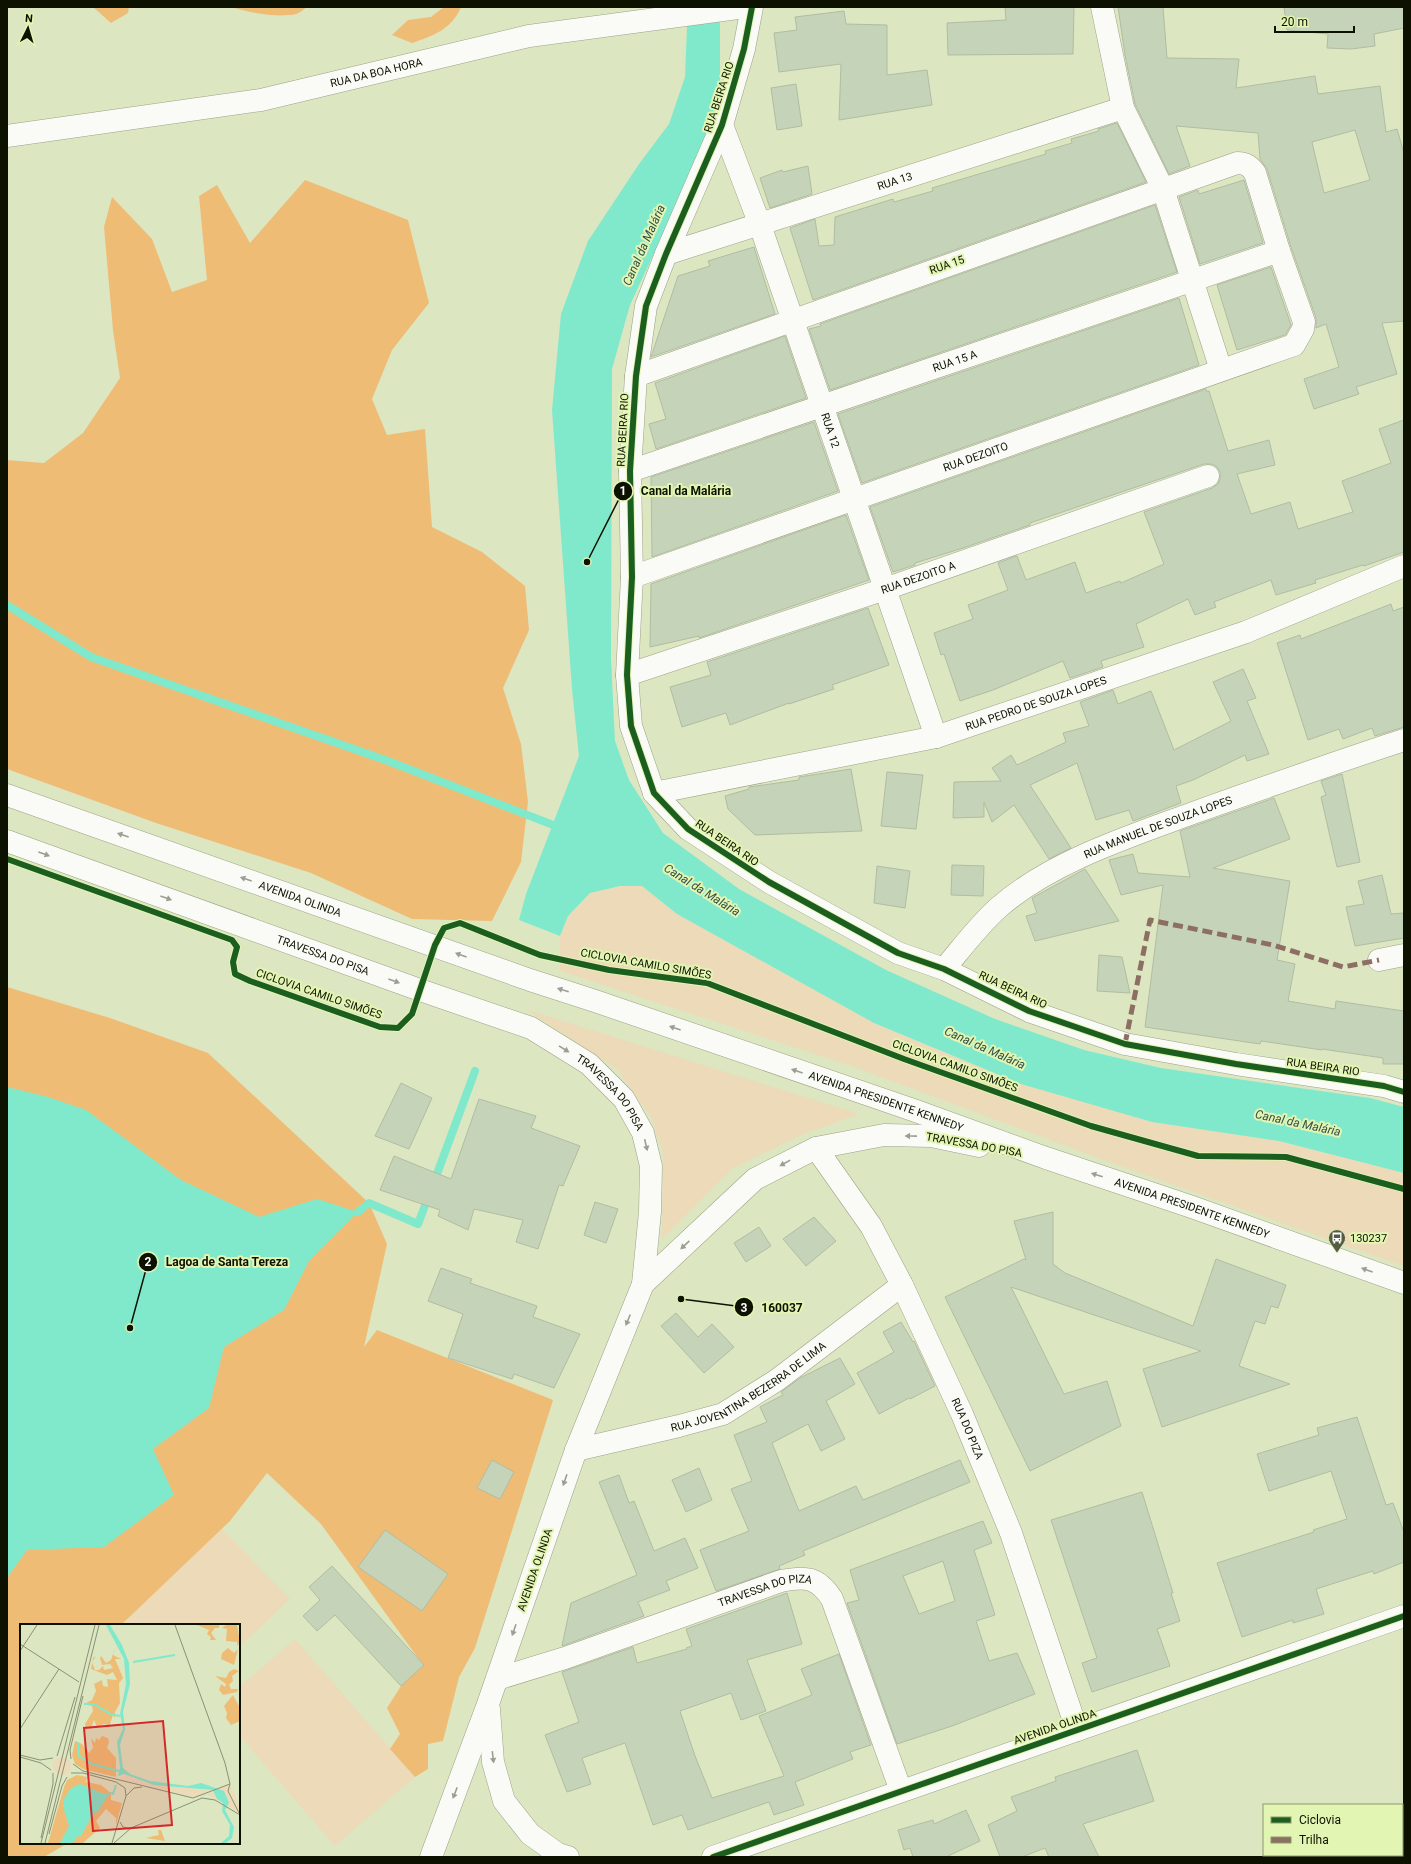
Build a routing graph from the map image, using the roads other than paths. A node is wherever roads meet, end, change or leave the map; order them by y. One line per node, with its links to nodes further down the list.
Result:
1 (1102, 7): 3 (street)
2 (743, 8): 4 (street, RUA BEIRA RIO); 5 (street, RUA DA BOA HORA)
3 (1123, 108): 6 (street); 7 (street, RUA 13)
4 (722, 125): 7 (street, RUA 12); 9 (street, RUA BEIRA RIO)
5 (7, 136)
6 (1163, 189): 8 (street, RUA 15); 10 (street); 11 (street, RUA 15)
7 (760, 224): 9 (street, RUA 13); 11 (street, RUA 12)
8 (1279, 251): 10 (street, RUA 15 A); 12 (street, RUA DEZOITO)
9 (666, 254): 13 (street, RUA BEIRA RIO)
10 (1192, 280): 12 (street); 14 (street, RUA 15 A)
11 (793, 319): 13 (street, RUA 15); 14 (street, RUA 12)
12 (1221, 370): 17 (street, RUA DEZOITO)
13 (636, 376): 15 (street, RUA BEIRA RIO)
14 (822, 406): 15 (street, RUA 15 A); 17 (street, RUA 12)
15 (630, 471): 19 (street, RUA BEIRA RIO)
16 (1208, 476): 20 (street, RUA DEZOITO A)
17 (854, 499): 19 (street, RUA DEZOITO); 20 (street, RUA 12)
18 (1404, 566): 22 (street, RUA PEDRO DE SOUZA LOPES)
19 (632, 577): 21 (street, RUA BEIRA RIO)
20 (885, 589): 21 (street, RUA DEZOITO A); 22 (street, RUA 12)
21 (627, 675): 24 (street, RUA BEIRA RIO)
22 (936, 737): 24 (street, RUA PEDRO DE SOUZA LOPES)
23 (1404, 740): 29 (street, RUA MANUEL DE SOUZA LOPES)
24 (654, 793): 29 (street, RUA BEIRA RIO)
25 (7, 794): 30 (street, AVENIDA OLINDA, one-way to 25)
26 (7, 841): 35 (street, TRAVESSA DO PISA, one-way to 35)
27 (1404, 955): 28 (street)
28 (1379, 960)
29 (944, 969): 31 (street, RUA BEIRA RIO)
30 (595, 1001): 33 (street, AVENIDA PRESIDENTE KENNEDY, one-way to 30)
31 (1404, 1092)
32 (816, 1148): 33 (street, TRAVESSA DO PISA, one-way to 32); 35 (street, TRAVESSA DO PISA, one-way to 35); 36 (street, RUA DO PIZA)
33 (1046, 1158): 34 (street, AVENIDA PRESIDENTE KENNEDY, one-way to 33)
34 (1404, 1283)
35 (643, 1284): 37 (street, AVENIDA OLINDA, one-way to 37)
36 (902, 1285): 37 (street, RUA JOVENTINA BEZERRA DE LIMA); 41 (street, RUA DO PIZA)
37 (576, 1450): 39 (street, AVENIDA OLINDA, one-way to 39)
38 (1404, 1616): 41 (street, AVENIDA OLINDA)
39 (497, 1679): 40 (street, AVENIDA OLINDA); 42 (street, TRAVESSA DO PIZA)
40 (488, 1704): 44 (street, AVENIDA OLINDA, one-way to 44); 45 (street, one-way to 45)
41 (1077, 1730): 42 (street, AVENIDA OLINDA)
42 (901, 1791): 43 (street, AVENIDA OLINDA)
43 (742, 1852): 46 (street, AVENIDA OLINDA)
44 (431, 1857)
45 (568, 1857)
46 (713, 1857)

